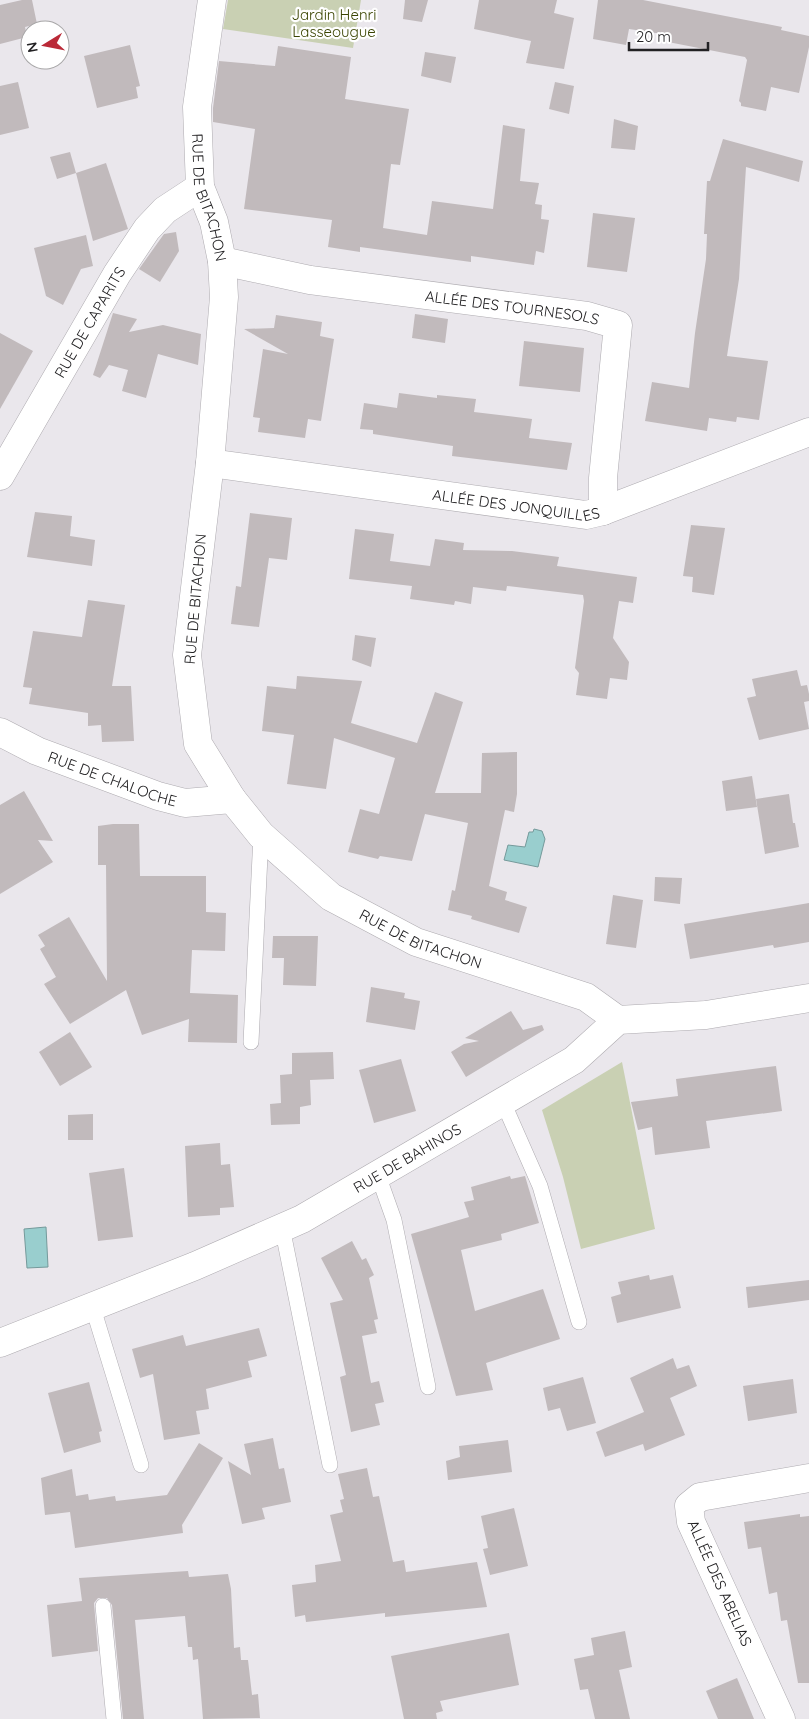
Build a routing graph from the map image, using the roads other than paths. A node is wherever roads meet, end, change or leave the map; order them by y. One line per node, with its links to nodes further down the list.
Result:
1 (212, 0): 2 (street, RUE DE BITACHON)
2 (200, 187): 3 (street, RUE DE BITACHON); 6 (street, RUE DE CAPARITS)
3 (222, 261): 5 (street, RUE DE BITACHON); 7 (street, ALLÉE DES TOURNESOLS)
4 (809, 432): 7 (street, ALLÉE DES JONQUILLES)
5 (210, 463): 7 (street, ALLÉE DES JONQUILLES); 9 (street, RUE DE BITACHON)
6 (0, 476)
7 (603, 511)
8 (0, 732): 9 (street, RUE DE CHALOCHE)
9 (232, 799): 10 (street, RUE DE BITACHON)
10 (261, 835): 12 (street, RUE DE BITACHON); 13 (lane)
11 (809, 998): 12 (street)
12 (618, 1020): 14 (street, RUE DE BAHINOS)
13 (251, 1042)
14 (503, 1102): 15 (street, RUE DE BAHINOS); 18 (lane)
15 (378, 1175): 16 (street, RUE DE BAHINOS); 20 (lane)
16 (282, 1227): 17 (street, RUE DE BAHINOS); 22 (lane)
17 (93, 1308): 19 (street, RUE DE BAHINOS); 21 (lane)
18 (580, 1322)
19 (0, 1343)
20 (428, 1387)
21 (141, 1465)
22 (330, 1466)
23 (809, 1478): 26 (street, ALLÉE DES ABELIAS)
24 (103, 1606): 25 (lane)
25 (114, 1719)
26 (781, 1719)

